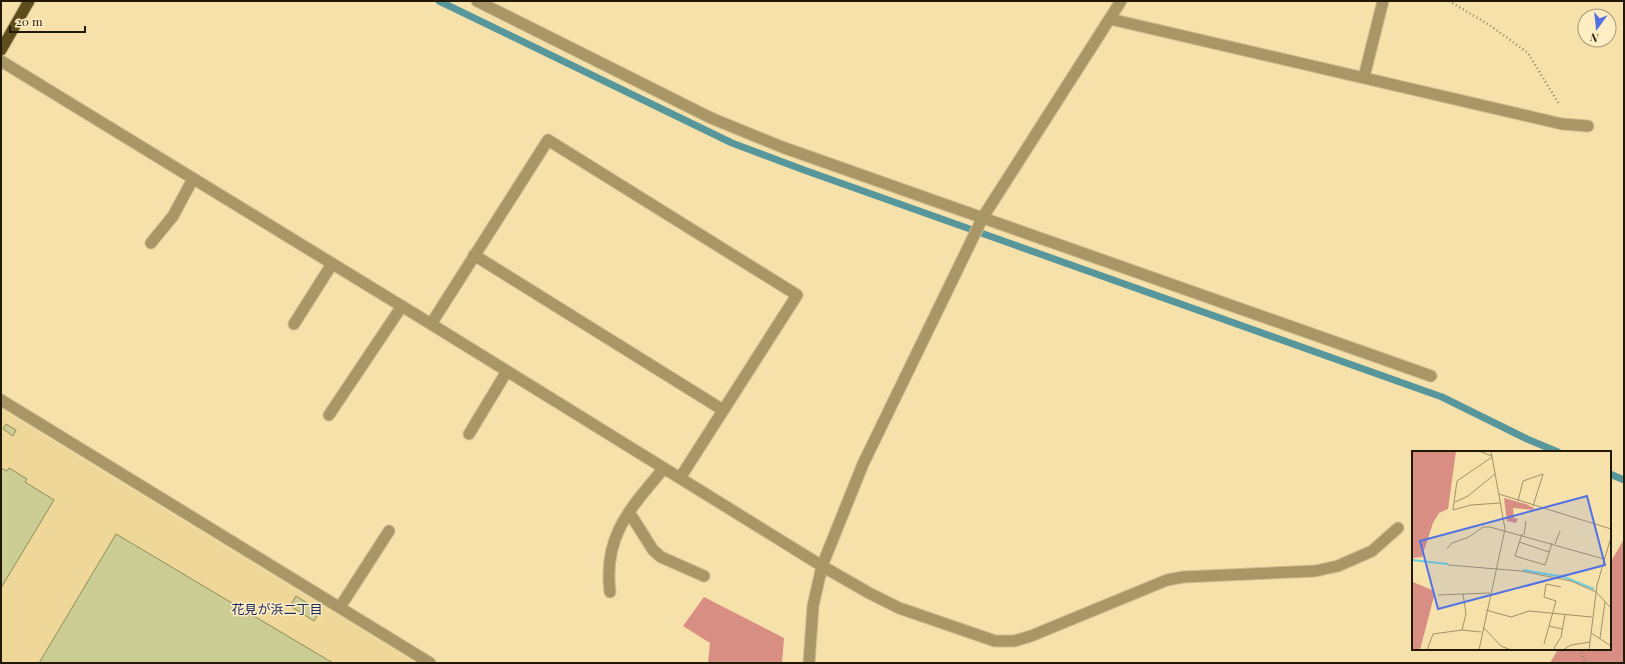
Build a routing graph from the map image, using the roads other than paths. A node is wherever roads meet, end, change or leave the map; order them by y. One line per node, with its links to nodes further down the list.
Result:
1 (30, 1): 6 (highway)
2 (476, 1): 11 (street)
3 (1121, 1): 5 (street)
4 (1384, 1): 8 (street)
5 (1110, 19): 8 (street); 11 (street)
6 (1, 50)
7 (1, 61): 10 (street)
8 (1364, 77): 9 (street)
9 (1588, 126)
10 (193, 179): 12 (street); 14 (street)
11 (984, 217): 19 (street); 29 (street)
12 (151, 243)
13 (474, 255): 17 (street); 21 (street); 21 (street)
14 (332, 264): 15 (street); 16 (street)
15 (402, 306): 17 (street); 22 (street)
16 (294, 324)
17 (431, 324): 18 (street)
18 (507, 371): 23 (street); 24 (street)
19 (1431, 376)
20 (1, 400): 32 (street)
21 (723, 410): 25 (street)
22 (329, 415)
23 (469, 434)
24 (664, 468): 25 (street); 26 (street)
25 (680, 478): 29 (street)
26 (629, 512): 30 (street); 31 (street)
27 (1398, 528): 29 (street)
28 (389, 531): 32 (street)
29 (822, 566): 34 (street)
30 (704, 576)
31 (610, 592)
32 (340, 608): 33 (street)
33 (430, 663)
34 (809, 663)

